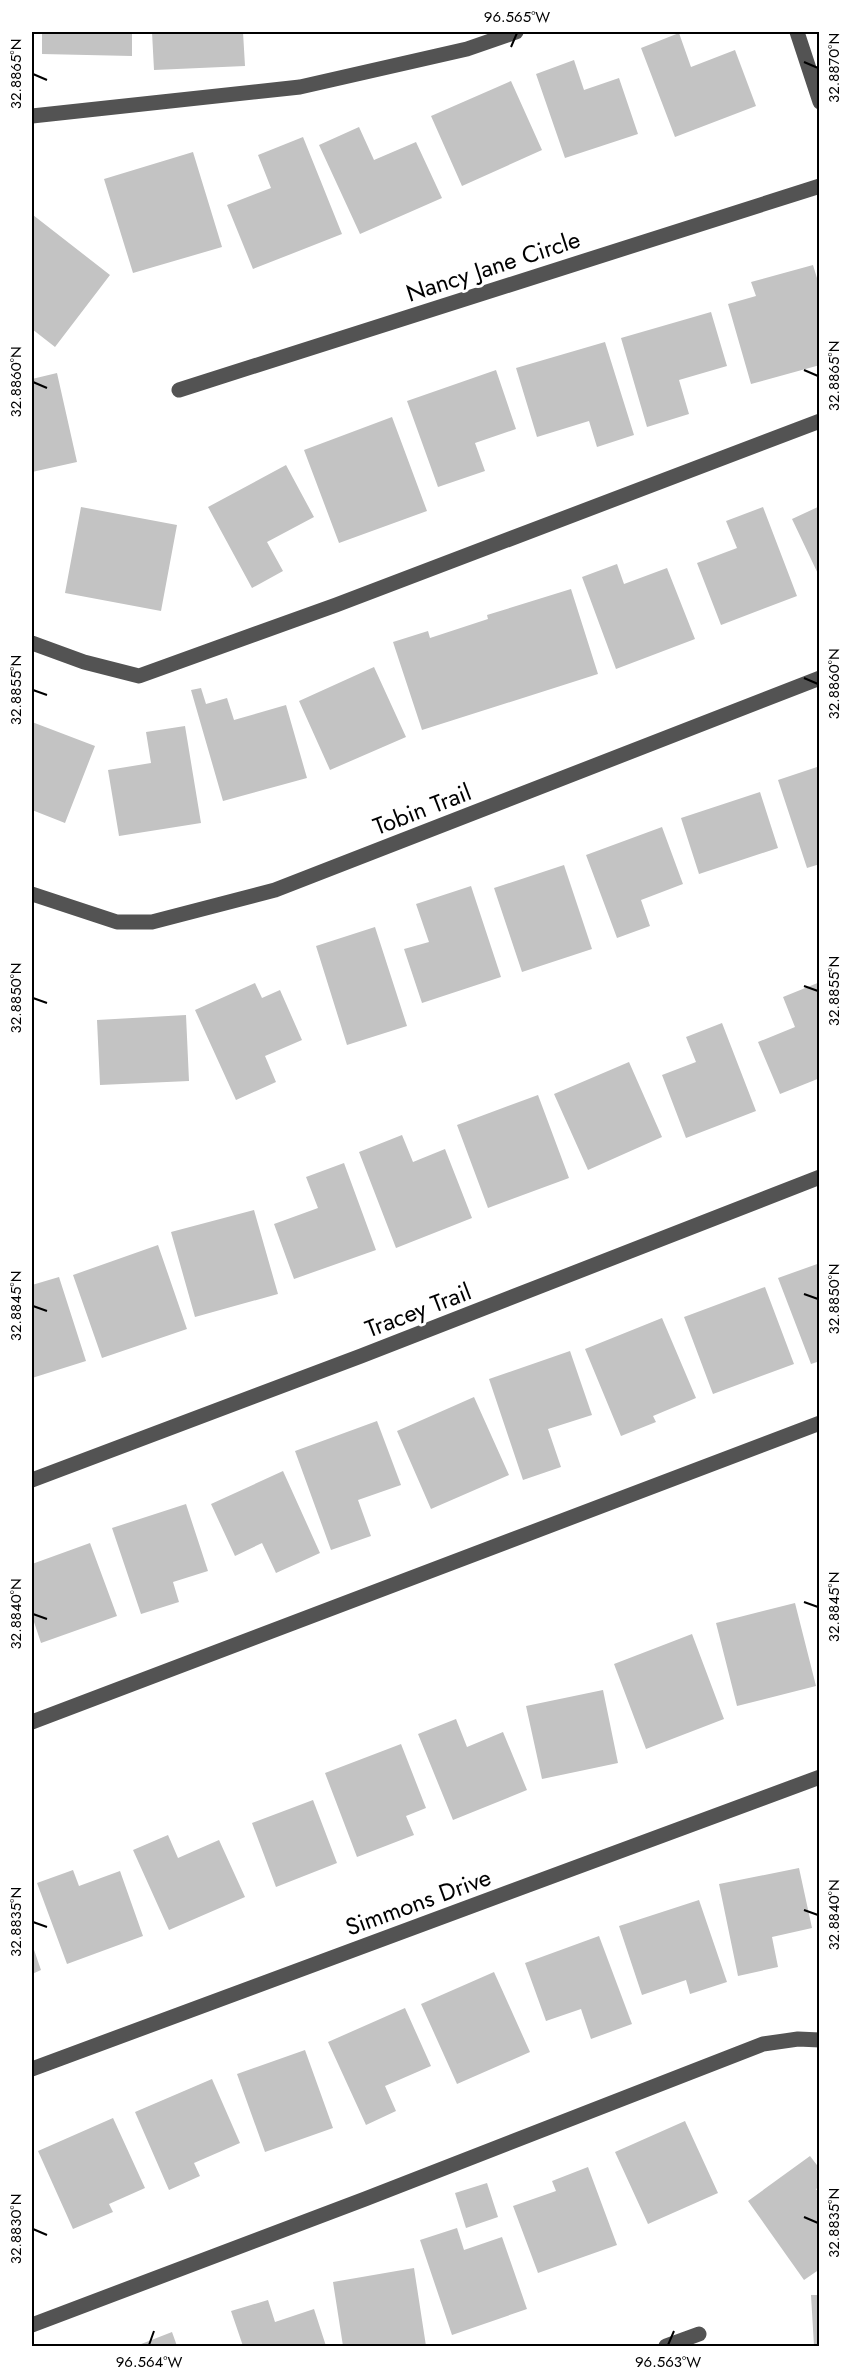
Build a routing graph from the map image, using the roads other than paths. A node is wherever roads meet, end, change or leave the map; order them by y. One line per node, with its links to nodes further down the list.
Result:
1 (516, 32): 4 (street)
2 (797, 32): 3 (street)
3 (819, 102)
4 (32, 116)
5 (819, 186): 6 (street, Nancy Jane Circle)
6 (179, 390)
7 (819, 421): 8 (street)
8 (32, 643)
9 (819, 678): 10 (street, Tobin Trail)
10 (32, 894)
11 (819, 1177): 13 (street, Tracey Trail)
12 (819, 1423): 14 (street)
13 (32, 1480)
14 (32, 1722)
15 (819, 1778): 17 (street, Simmons Drive)
16 (819, 2040): 18 (street)
17 (32, 2069)
18 (32, 2325)
19 (699, 2334): 20 (street)
20 (666, 2346)

